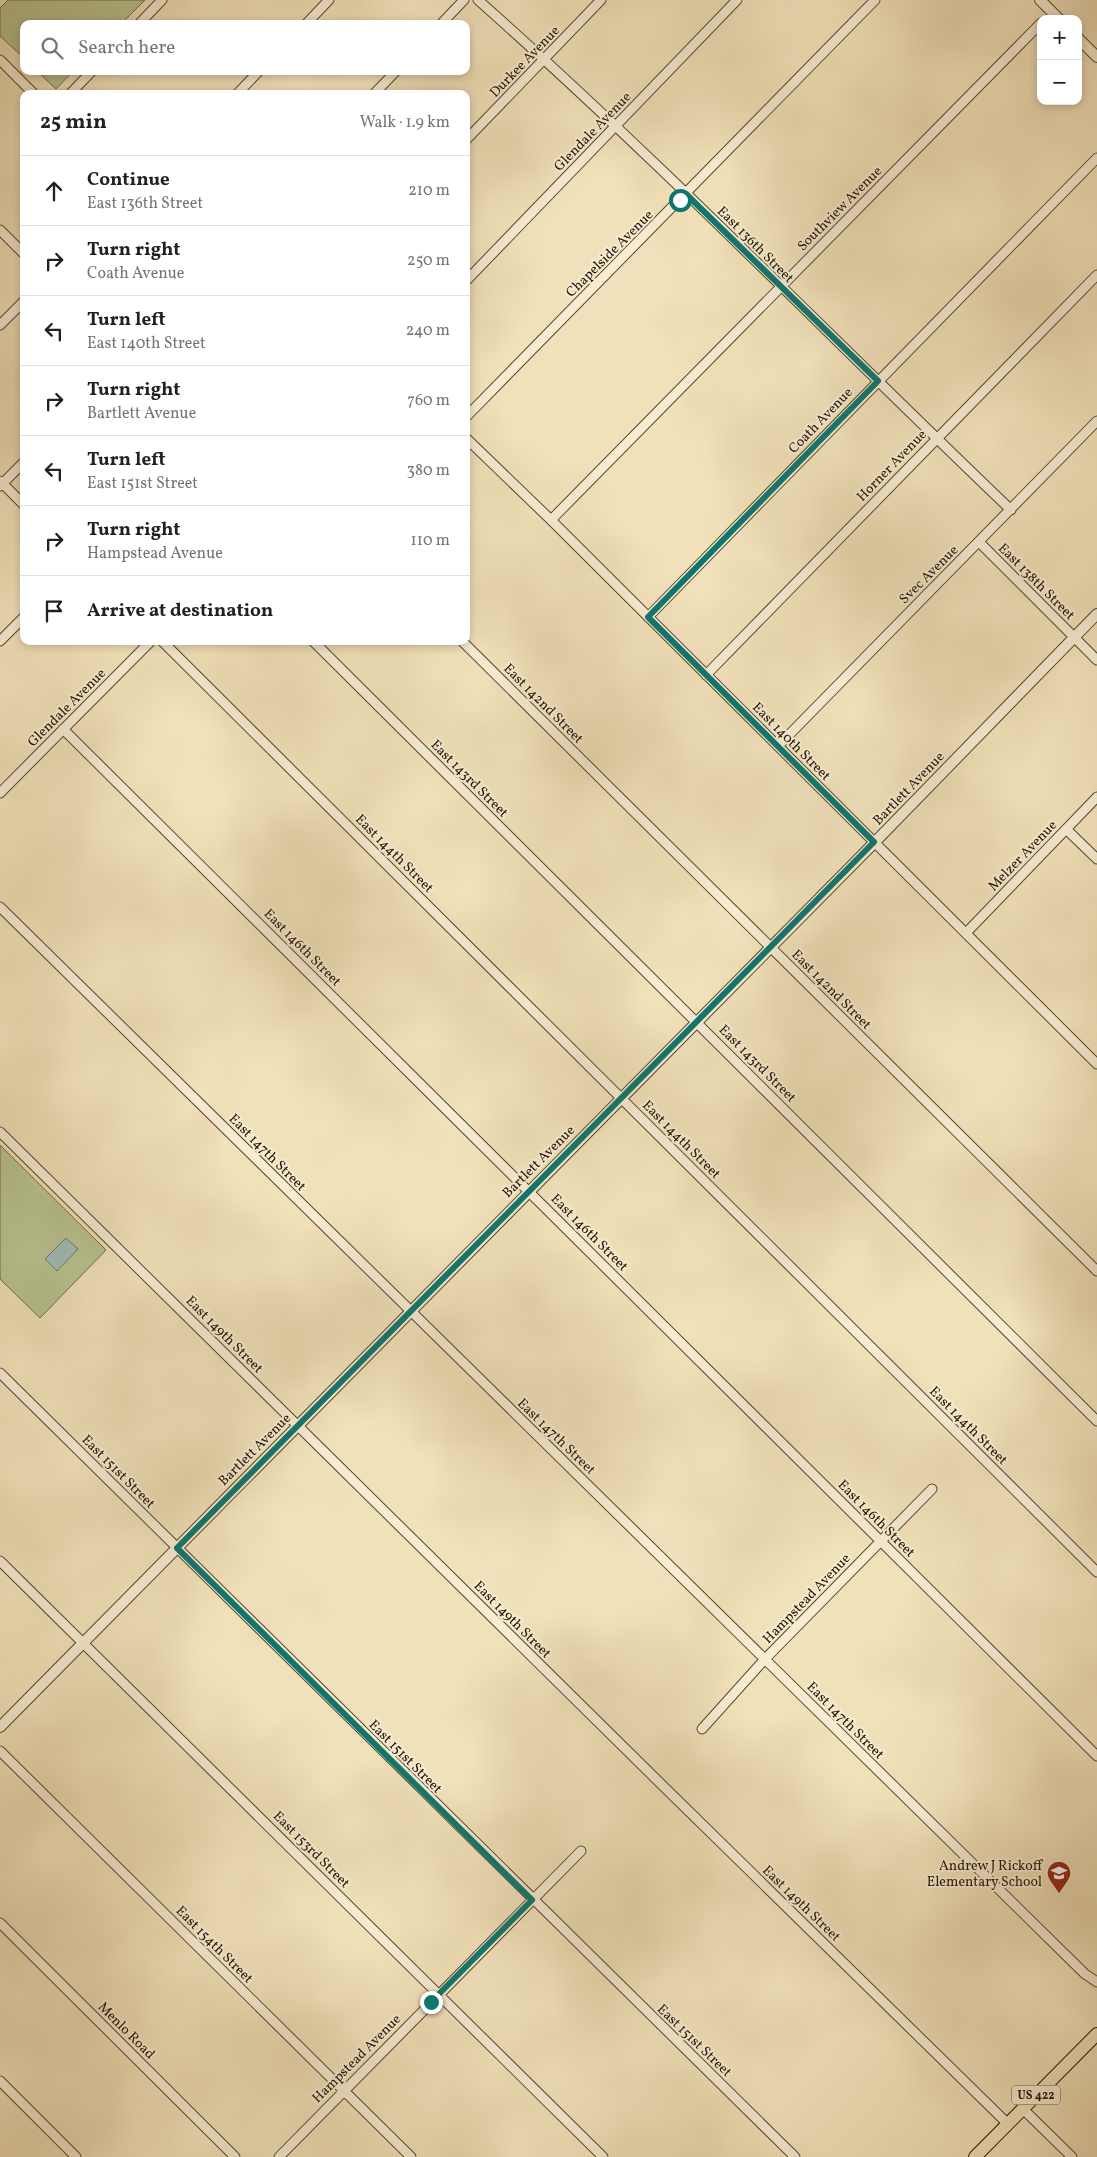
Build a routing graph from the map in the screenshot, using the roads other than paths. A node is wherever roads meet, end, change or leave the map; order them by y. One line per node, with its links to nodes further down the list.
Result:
1 (162, 0): 10 (street)
2 (329, 0): 11 (street)
3 (464, 0): 12 (street)
4 (478, 0): 16 (street, East 136th Street)
5 (602, 0): 16 (street, Durkee Avenue)
6 (737, 0): 25 (street, Glendale Avenue)
7 (875, 0): 28 (street, Chapelside Avenue)
8 (1040, 0): 9 (street)
9 (1051, 15)
10 (143, 20)
11 (310, 20)
12 (445, 20)
13 (1037, 27): 33 (street, Southview Avenue)
14 (1082, 42): 15 (street)
15 (1097, 57)
16 (545, 59): 25 (street, East 136th Street); 26 (street, Durkee Avenue)
17 (0, 60): 21 (street)
18 (88, 75): 22 (street)
19 (255, 75): 23 (street)
20 (392, 75): 24 (street)
21 (30, 90)
22 (74, 90)
23 (241, 90)
24 (378, 90)
25 (616, 127): 28 (street, East 136th Street); 32 (street, Glendale Avenue)
26 (470, 136)
27 (1097, 158): 36 (street, Coath Avenue)
28 (686, 194): 33 (street, East 136th Street); 37 (street, Chapelside Avenue)
29 (0, 230): 30 (street)
30 (20, 250)
31 (1097, 275): 39 (street, Horner Avenue)
32 (470, 277)
33 (780, 287): 36 (street, East 136th Street); 45 (street, Southview Avenue)
34 (20, 305): 35 (street)
35 (0, 325)
36 (878, 381): 39 (street, East 136th Street); 48 (street, Coath Avenue)
37 (470, 413)
38 (1097, 421): 44 (street, Svec Avenue)
39 (936, 438): 44 (street, East 136th Street); 57 (street, Horner Avenue)
40 (470, 442): 45 (street, East 140th Street)
41 (20, 466): 42 (street)
42 (1, 484): 43 (street)
43 (20, 501)
44 (1010, 510): 46 (street, Svec Avenue)
45 (551, 520): 48 (street, East 140th Street)
46 (979, 542): 50 (street, East 138th Street); 59 (street, Svec Avenue)
47 (1097, 614): 50 (street, Bartlett Avenue)
48 (648, 617): 57 (street, East 140th Street)
49 (20, 621): 51 (street)
50 (1074, 637): 56 (street, East 138th Street); 63 (street, Bartlett Avenue)
51 (0, 641)
52 (147, 645): 58 (street, Glendale Avenue)
53 (166, 645): 70 (street, East 144th Street)
54 (317, 645): 68 (street, East 143rd Street)
55 (466, 645): 67 (street, East 142nd Street)
56 (1097, 660)
57 (706, 675): 59 (street, East 140th Street)
58 (63, 729): 60 (street, Glendale Avenue); 72 (street, East 146th Street)
59 (778, 746): 63 (street, East 140th Street)
60 (0, 793)
61 (1097, 797): 62 (street, Melzer Avenue)
62 (1066, 829): 64 (street); 66 (street, Melzer Avenue)
63 (874, 842): 66 (street, East 140th Street); 67 (street, Bartlett Avenue)
64 (1097, 859)
65 (0, 907): 74 (street, East 147th Street)
66 (966, 933): 69 (street, East 140th Street)
67 (770, 947): 68 (street, Bartlett Avenue); 73 (street, East 142nd Street)
68 (696, 1021): 70 (street, Bartlett Avenue); 76 (street, East 143rd Street)
69 (1097, 1064)
70 (620, 1097): 72 (street, Bartlett Avenue); 82 (street, East 144th Street)
71 (0, 1132): 77 (street, East 149th Street)
72 (529, 1190): 74 (street, Bartlett Avenue); 79 (street, East 146th Street)
73 (1097, 1271)
74 (410, 1311): 77 (street, Bartlett Avenue); 84 (street, East 147th Street)
75 (0, 1373): 80 (street, East 151st Street)
76 (1097, 1421)
77 (298, 1425): 80 (street, Bartlett Avenue); 98 (street, East 149th Street)
78 (932, 1489): 79 (street, Hampstead Avenue)
79 (880, 1541): 84 (street, Hampstead Avenue); 88 (street, East 146th Street)
80 (177, 1548): 83 (street, Bartlett Avenue); 90 (street, East 151st Street)
81 (0, 1561): 83 (street, East 153rd Street)
82 (1097, 1572)
83 (83, 1643): 85 (street, Bartlett Avenue); 93 (street, East 153rd Street)
84 (765, 1659): 86 (street, Hampstead Avenue); 92 (street, East 147th Street)
85 (0, 1727)
86 (702, 1730)
87 (0, 1751): 96 (street, East 154th Street)
88 (1097, 1756)
89 (581, 1851): 90 (street, Hampstead Avenue)
90 (532, 1900): 93 (street, Hampstead Avenue); 104 (street, East 151st Street)
91 (0, 1923): 100 (street, Menlo Road)
92 (1097, 1982)
93 (439, 1994): 96 (street, Hampstead Avenue); 103 (street, East 153rd Street)
94 (1097, 2034): 97 (main road, US 422)
95 (0, 2081): 99 (street)
96 (343, 2090): 101 (street, Hampstead Avenue); 102 (street, East 154th Street)
97 (1023, 2109): 98 (main road, US 422); 106 (street)
98 (1008, 2124): 105 (main road, US 422)
99 (76, 2157)
100 (235, 2157)
101 (279, 2157)
102 (411, 2157)
103 (603, 2157)
104 (795, 2157)
105 (975, 2157)
106 (1072, 2157)

